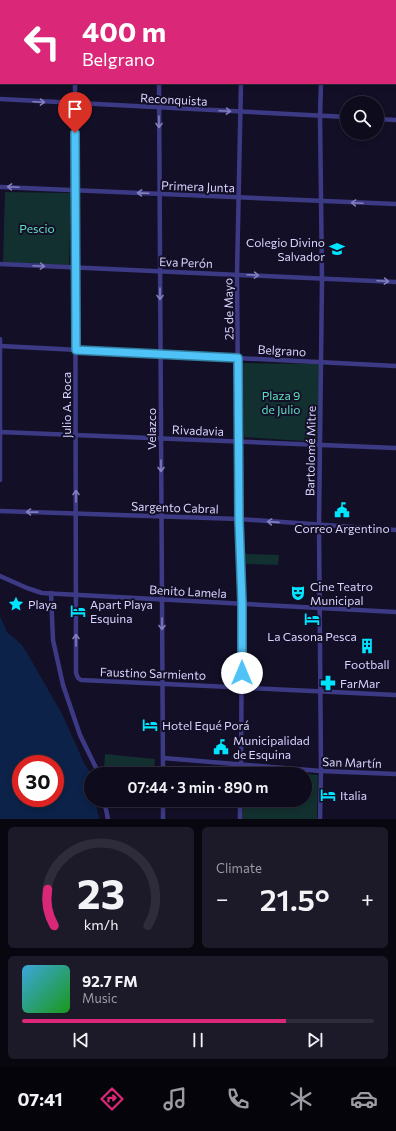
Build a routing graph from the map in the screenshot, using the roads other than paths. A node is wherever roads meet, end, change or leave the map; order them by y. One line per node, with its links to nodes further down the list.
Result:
1 (75, 84): 6 (street, Julio A. Roca)
2 (159, 84): 7 (street, Velazco)
3 (241, 84): 8 (street, 25 de Mayo)
4 (321, 84): 9 (street, Bartolomé Mitre)
5 (0, 99): 6 (street, Reconquista, one-way to 6)
6 (75, 104): 7 (street, Reconquista); 14 (street, Julio A. Roca)
7 (159, 108): 8 (street, Reconquista, one-way to 8); 15 (street, Velazco, one-way to 15)
8 (240, 112): 9 (street, Reconquista); 16 (street, 25 de Mayo)
9 (320, 116): 10 (street, Reconquista); 17 (street, Bartolomé Mitre)
10 (340, 117)
11 (384, 119): 12 (street)
12 (396, 120)
13 (0, 187): 14 (street, Primera Junta, one-way to 13)
14 (76, 190): 15 (street, Primera Junta, one-way to 14); 20 (street, Julio A. Roca)
15 (160, 194): 16 (street, Primera Junta); 21 (street, Velazco)
16 (239, 197): 17 (street, Primera Junta); 22 (street, 25 de Mayo)
17 (322, 201): 18 (street, Primera Junta, one-way to 17); 23 (street, Bartolomé Mitre)
18 (396, 204)
19 (0, 264): 20 (street, Eva Perón, one-way to 20)
20 (76, 268): 21 (street, Eva Perón); 27 (street, Julio A. Roca)
21 (160, 271): 22 (street, Eva Perón); 28 (street, Velazco, one-way to 28)
22 (237, 274): 23 (street, Eva Perón, one-way to 23); 29 (street, 25 de Mayo)
23 (322, 279): 24 (street, Eva Perón, one-way to 24); 30 (street, Bartolomé Mitre)
24 (396, 282)
25 (0, 339): 26 (street)
26 (0, 346): 27 (street, Belgrano); 32 (street)
27 (76, 350): 28 (street, Belgrano); 33 (street, Julio A. Roca)
28 (160, 354): 29 (street, Belgrano); 34 (street, Velazco)
29 (238, 358): 30 (street, Belgrano); 35 (street, 25 de Mayo)
30 (322, 362): 31 (street, Belgrano); 36 (street, Bartolomé Mitre)
31 (396, 366)
32 (0, 432): 33 (street, Rivadavia); 38 (street)
33 (76, 435): 34 (street, Rivadavia); 40 (street, Julio A. Roca, one-way to 33)
34 (161, 438): 35 (street, Rivadavia); 41 (street, Velazco, one-way to 41)
35 (239, 441): 36 (street, Rivadavia); 42 (street, 25 de Mayo)
36 (320, 444): 37 (street, Rivadavia); 43 (street, Bartolomé Mitre)
37 (396, 448)
38 (0, 480)
39 (0, 511): 40 (street, Sargento Cabral, one-way to 39)
40 (76, 513): 41 (street, Sargento Cabral); 47 (street, Julio A. Roca)
41 (162, 517): 42 (street, Sargento Cabral); 48 (street, Velazco)
42 (239, 520): 43 (street, Sargento Cabral, one-way to 42); 49 (street, 25 de Mayo)
43 (319, 525): 44 (street, Sargento Cabral); 50 (street, Bartolomé Mitre)
44 (396, 530)
45 (0, 576): 46 (street, Benito Lamela)
46 (51, 593): 47 (street, Benito Lamela); 59 (street)
47 (76, 595): 48 (street, Benito Lamela); 52 (street, Julio A. Roca, one-way to 47)
48 (162, 599): 49 (street, Benito Lamela); 53 (street, Velazco, one-way to 53)
49 (242, 603): 50 (street, Benito Lamela); 54 (street, 25 de Mayo)
50 (320, 608): 51 (street, Benito Lamela); 55 (street, Bartolomé Mitre)
51 (396, 612)
52 (78, 678): 53 (street, Faustino Sarmiento)
53 (163, 684): 54 (street, Faustino Sarmiento); 57 (street, Velazco)
54 (242, 687): 55 (street, Faustino Sarmiento); 58 (street, 25 de Mayo)
55 (320, 692): 56 (street, Faustino Sarmiento); 61 (street, Bartolomé Mitre)
56 (396, 695)
57 (163, 758): 58 (street, San Martín); 60 (street, Velazco)
58 (241, 765): 61 (street, San Martín)
59 (96, 767)
60 (163, 767)
61 (321, 771): 62 (street, San Martín); 69 (street, Bartolomé Mitre)
62 (396, 774)
63 (105, 807): 66 (street)
64 (163, 807): 67 (street)
65 (240, 807): 68 (street)
66 (108, 819)
67 (163, 819)
68 (240, 819)
69 (320, 819)

